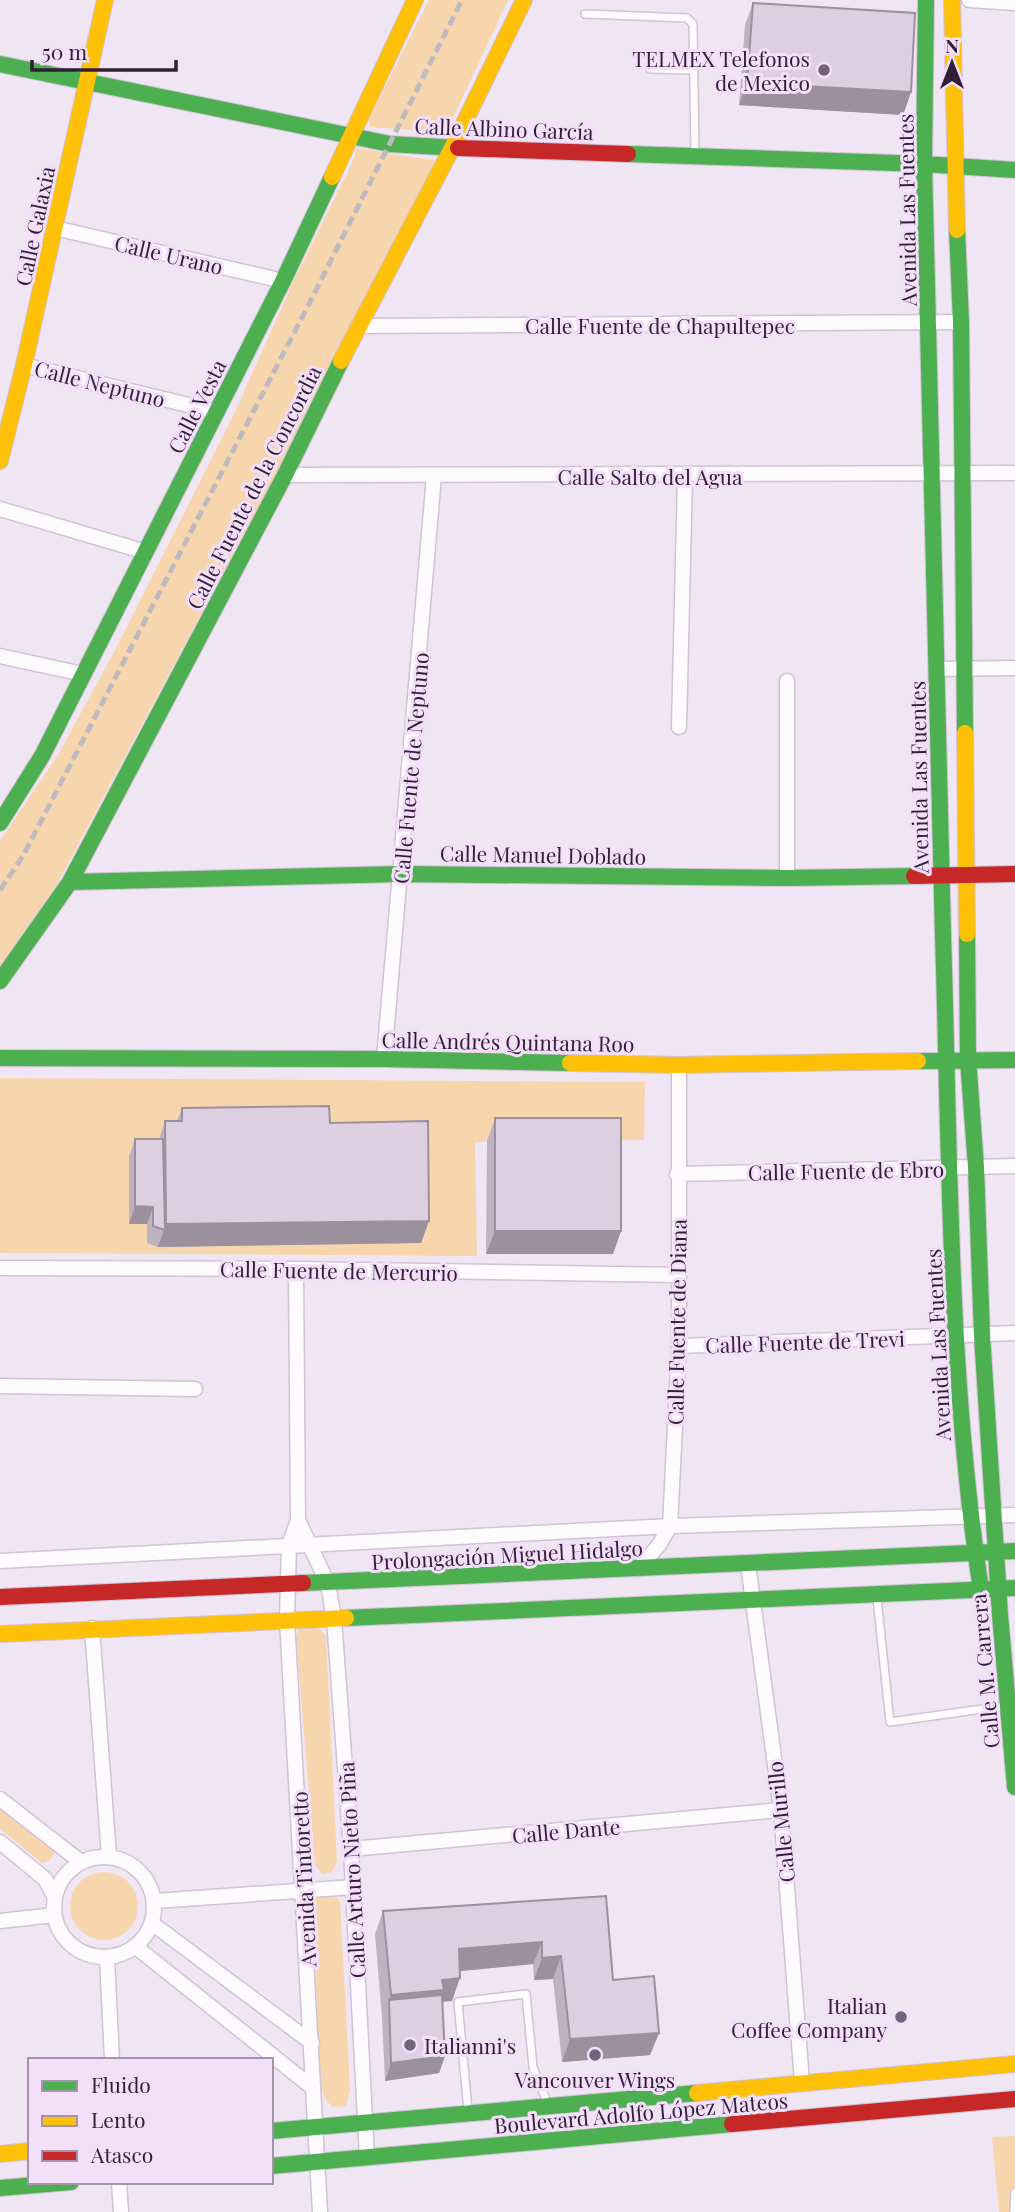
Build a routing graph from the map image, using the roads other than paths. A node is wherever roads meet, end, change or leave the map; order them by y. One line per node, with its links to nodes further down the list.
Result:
1 (106, 0): 12 (main road, Calle Galaxia)
2 (415, 0): 13 (main road, Calle Vesta)
3 (524, 0): 14 (main road, Calle Fuente de la Concordia)
4 (926, 0): 16 (main road, Avenida Las Fuentes)
5 (952, 0): 17 (main road)
6 (969, 0): 7 (street)
7 (1015, 3)
8 (585, 14): 11 (lane)
9 (0, 64): 12 (main road, Calle Albino García)
10 (650, 69): 11 (lane)
11 (694, 70): 15 (lane)
12 (87, 81): 13 (main road, Calle Albino García); 19 (main road, Calle Galaxia)
13 (352, 137): 14 (main road, Calle Albino García); 20 (main road, Calle Vesta)
14 (452, 148): 15 (main road, Calle Albino García); 23 (main road, Calle Fuente de la Concordia)
15 (695, 156): 16 (main road, Calle Albino García)
16 (924, 164): 17 (main road, Calle Albino García); 22 (main road, Avenida Las Fuentes)
17 (954, 166): 18 (main road, Calle Albino García); 21 (main road)
18 (1015, 170)
19 (55, 228): 20 (street, Calle Urano); 24 (main road, Calle Galaxia)
20 (283, 281): 25 (main road, Calle Vesta)
21 (961, 322): 22 (street, Calle Fuente de Chapultepec); 28 (main road)
22 (929, 323): 23 (street, Calle Fuente de Chapultepec); 31 (main road, Avenida Las Fuentes)
23 (358, 326): 29 (main road, Calle Fuente de la Concordia)
24 (24, 365): 25 (street, Calle Neptuno); 26 (main road, Calle Galaxia)
25 (217, 412): 34 (main road, Calle Vesta)
26 (0, 461)
27 (1015, 473): 28 (street, Calle Salto del Agua)
28 (963, 474): 31 (street, Calle Salto del Agua); 38 (main road)
29 (285, 475): 32 (street, Calle Salto del Agua); 48 (main road, Calle Fuente de la Concordia)
30 (685, 475): 31 (street, Calle Salto del Agua); 32 (street, Calle Salto del Agua); 41 (street)
31 (932, 475): 37 (main road, Avenida Las Fuentes)
32 (434, 477): 43 (street, Calle Fuente de Neptuno)
33 (0, 509): 34 (street)
34 (146, 552): 39 (main road, Calle Vesta)
35 (0, 656): 39 (street)
36 (1015, 668): 38 (street)
37 (936, 669): 38 (street); 46 (main road, Avenida Las Fuentes)
38 (964, 669): 44 (main road)
39 (83, 674): 42 (main road, Calle Vesta)
40 (787, 681): 47 (street)
41 (678, 727)
42 (0, 823)
43 (401, 874): 47 (main road, Calle Manuel Doblado); 48 (main road, Calle Manuel Doblado); 51 (street, Calle Fuente de Neptuno)
44 (966, 874): 45 (main road, Calle Manuel Doblado); 46 (main road, Calle Manuel Doblado); 52 (main road)
45 (1015, 874)
46 (941, 875): 47 (main road, Calle Manuel Doblado); 53 (main road, Avenida Las Fuentes)
47 (788, 878)
48 (70, 882): 49 (main road, Calle Fuente de la Concordia)
49 (0, 981)
50 (0, 1058): 51 (main road, Calle Andrés Quintana Roo)
51 (384, 1059): 55 (main road, Calle Andrés Quintana Roo)
52 (968, 1059): 53 (main road, Calle Andrés Quintana Roo); 54 (main road, Calle Andrés Quintana Roo); 58 (main road)
53 (947, 1060): 55 (main road, Calle Andrés Quintana Roo); 57 (main road, Avenida Las Fuentes)
54 (1015, 1060)
55 (678, 1065): 59 (street, Calle Fuente de Diana)
56 (1015, 1166): 58 (street, Calle Fuente de Ebro)
57 (950, 1167): 58 (street, Calle Fuente de Ebro); 59 (street, Calle Fuente de Ebro); 65 (main road, Avenida Las Fuentes)
58 (976, 1167): 64 (main road)
59 (677, 1174): 62 (street, Calle Fuente de Diana)
60 (0, 1268): 61 (street, Calle Fuente de Mercurio)
61 (296, 1269): 62 (street, Calle Fuente de Mercurio); 72 (street)
62 (678, 1275): 66 (street, Calle Fuente de Diana)
63 (1015, 1333): 64 (street, Calle Fuente de Trevi)
64 (982, 1335): 65 (street, Calle Fuente de Trevi); 69 (main road)
65 (956, 1336): 66 (street, Calle Fuente de Trevi); 71 (main road, Avenida Las Fuentes)
66 (679, 1346): 73 (street, Calle Fuente de Diana)
67 (0, 1386): 68 (street)
68 (195, 1389)
69 (994, 1516): 70 (street); 71 (street); 77 (main road)
70 (1015, 1516)
71 (970, 1517): 73 (street); 78 (main road, Avenida Las Fuentes)
72 (298, 1520): 74 (street); 75 (street, Avenida Tintoretto)
73 (670, 1526): 74 (street); 81 (street)
74 (310, 1544): 75 (street); 83 (street)
75 (289, 1545): 79 (street); 82 (street, Avenida Tintoretto)
76 (1015, 1551): 77 (main road, Prolongación Miguel Hidalgo)
77 (997, 1552): 78 (main road, Prolongación Miguel Hidalgo); 84 (main road, Calle M. Carrera)
78 (974, 1553): 80 (main road, Prolongación Miguel Hidalgo); 85 (main road, Calle M. Carrera)
79 (0, 1561)
80 (748, 1564): 81 (main road, Prolongación Miguel Hidalgo); 88 (street, Calle Murillo)
81 (638, 1569): 83 (main road, Prolongación Miguel Hidalgo)
82 (289, 1584): 83 (main road, Prolongación Miguel Hidalgo); 87 (main road, Prolongación Miguel Hidalgo); 89 (street, Avenida Tintoretto)
83 (328, 1584): 90 (street, Calle Arturo Nieto Piña)
84 (1007, 1589): 85 (main road); 93 (main road, Calle M. Carrera)
85 (981, 1590): 86 (main road)
86 (877, 1594): 88 (main road); 93 (lane)
87 (0, 1597)
88 (752, 1600): 90 (main road); 96 (street, Calle Murillo)
89 (287, 1619): 90 (main road); 91 (main road); 102 (street, Avenida Tintoretto)
90 (334, 1619): 98 (street, Calle Arturo Nieto Piña)
91 (92, 1628): 92 (main road); 99 (street)
92 (0, 1634)
93 (1009, 1706): 94 (main road, Calle M. Carrera)
94 (1015, 1787)
95 (0, 1799): 100 (street)
96 (781, 1810): 98 (street, Calle Dante); 113 (street, Calle Murillo)
97 (0, 1842): 103 (street)
98 (351, 1849): 101 (street, Calle Arturo Nieto Piña)
99 (110, 1856): 100 (street); 104 (street)
100 (81, 1862): 103 (street)
101 (353, 1886): 102 (street); 118 (street, Calle Arturo Nieto Piña)
102 (304, 1891): 104 (street); 110 (street, Avenida Tintoretto)
103 (54, 1896): 105 (street)
104 (155, 1900): 107 (street)
105 (54, 1915): 106 (street); 109 (street)
106 (0, 1921)
107 (153, 1924): 108 (street); 110 (street)
108 (136, 1947): 109 (street); 114 (street)
109 (107, 1958): 111 (street)
110 (312, 2043): 114 (street, Avenida Tintoretto)
111 (112, 2058)
112 (1015, 2064): 113 (main road, Boulevard Adolfo López Mateos)
113 (802, 2082): 116 (main road, Boulevard Adolfo López Mateos)
114 (313, 2088): 119 (street, Avenida Tintoretto)
115 (1015, 2099): 123 (main road, Boulevard Adolfo López Mateos)
116 (548, 2106): 117 (main road, Boulevard Adolfo López Mateos); 117 (lane)
117 (468, 2113): 118 (main road, Boulevard Adolfo López Mateos)
118 (364, 2122): 119 (main road, Boulevard Adolfo López Mateos); 123 (street, Calle Arturo Nieto Piña)
119 (316, 2127): 120 (main road, Boulevard Adolfo López Mateos); 124 (street, Avenida Tintoretto)
120 (273, 2131)
121 (28, 2151): 122 (main road)
122 (0, 2154)
123 (367, 2158): 124 (main road, Boulevard Adolfo López Mateos)
124 (319, 2162): 125 (main road, Boulevard Adolfo López Mateos); 131 (street, Avenida Tintoretto)
125 (273, 2166)
126 (47, 2184): 128 (main road)
127 (119, 2184): 130 (street)
128 (0, 2188)
129 (1015, 2192): 132 (lane)
130 (121, 2212)
131 (320, 2212)
132 (1014, 2212)

